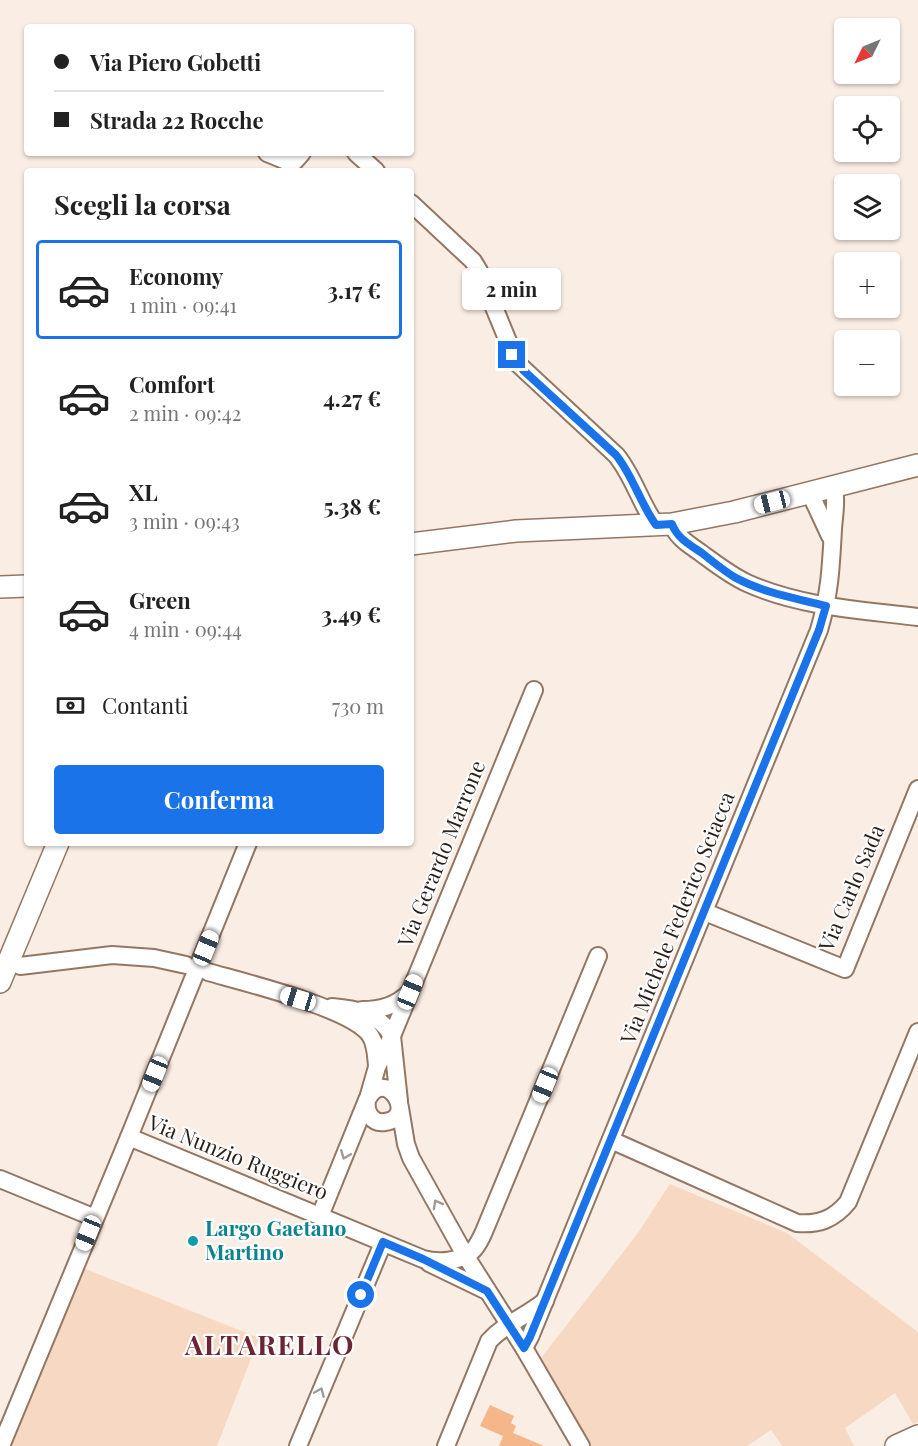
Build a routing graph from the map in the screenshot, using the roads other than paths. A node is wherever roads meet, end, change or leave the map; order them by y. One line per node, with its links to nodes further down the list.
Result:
1 (274, 156): 2 (street)
2 (299, 156)
3 (359, 156): 4 (street)
4 (373, 168)
5 (414, 205): 9 (street)
6 (918, 465): 7 (street)
7 (834, 487): 8 (street); 11 (street, Via Michele Federico Sciacca)
8 (810, 493): 9 (street); 11 (street)
9 (664, 524): 10 (street); 14 (street)
10 (414, 544)
11 (832, 546): 14 (street, Via Michele Federico Sciacca)
12 (24, 586): 13 (street)
13 (0, 587)
14 (826, 606): 15 (street); 20 (street, Via Michele Federico Sciacca)
15 (918, 617)
16 (534, 690): 26 (street, Via Gerardo Marrone)
17 (918, 789): 20 (street, Via Carlo Sada)
18 (57, 846): 25 (street)
19 (247, 846): 34 (street)
20 (705, 912): 35 (street, Via Michele Federico Sciacca)
21 (598, 956): 40 (street)
22 (186, 965): 23 (street)
23 (20, 966)
24 (208, 972): 27 (street)
25 (0, 982)
26 (410, 992): 28 (street); 30 (street, Via Gerardo Marrone)
27 (320, 1006): 28 (street); 31 (street)
28 (360, 1010): 30 (street)
29 (918, 1032): 35 (street)
30 (392, 1036): 31 (street, Via Gerardo Marrone); 33 (street)
31 (377, 1067): 32 (street, Via Gerardo Marrone)
32 (368, 1098): 33 (street); 33 (street); 37 (street, Via Gerardo Marrone, one-way to 37)
33 (399, 1105): 40 (street, one-way to 33)
34 (129, 1137): 37 (street, Via Nunzio Ruggiero); 38 (street)
35 (611, 1140): 43 (street, Via Michele Federico Sciacca)
36 (0, 1179): 38 (street)
37 (320, 1216): 39 (street, Via Nunzio Ruggiero)
38 (94, 1218): 47 (street)
39 (383, 1242): 41 (street, Via Nunzio Ruggiero); 48 (street, one-way to 39)
40 (465, 1255): 41 (street, Via Nunzio Ruggiero); 42 (street)
41 (423, 1259): 42 (street)
42 (487, 1291): 44 (street)
43 (545, 1301): 44 (street); 45 (street, Via Michele Federico Sciacca)
44 (509, 1325): 45 (street); 49 (street)
45 (524, 1348): 50 (street)
46 (918, 1436): 51 (street)
47 (1, 1446)
48 (298, 1446)
49 (446, 1446)
50 (581, 1446)
51 (896, 1446)

